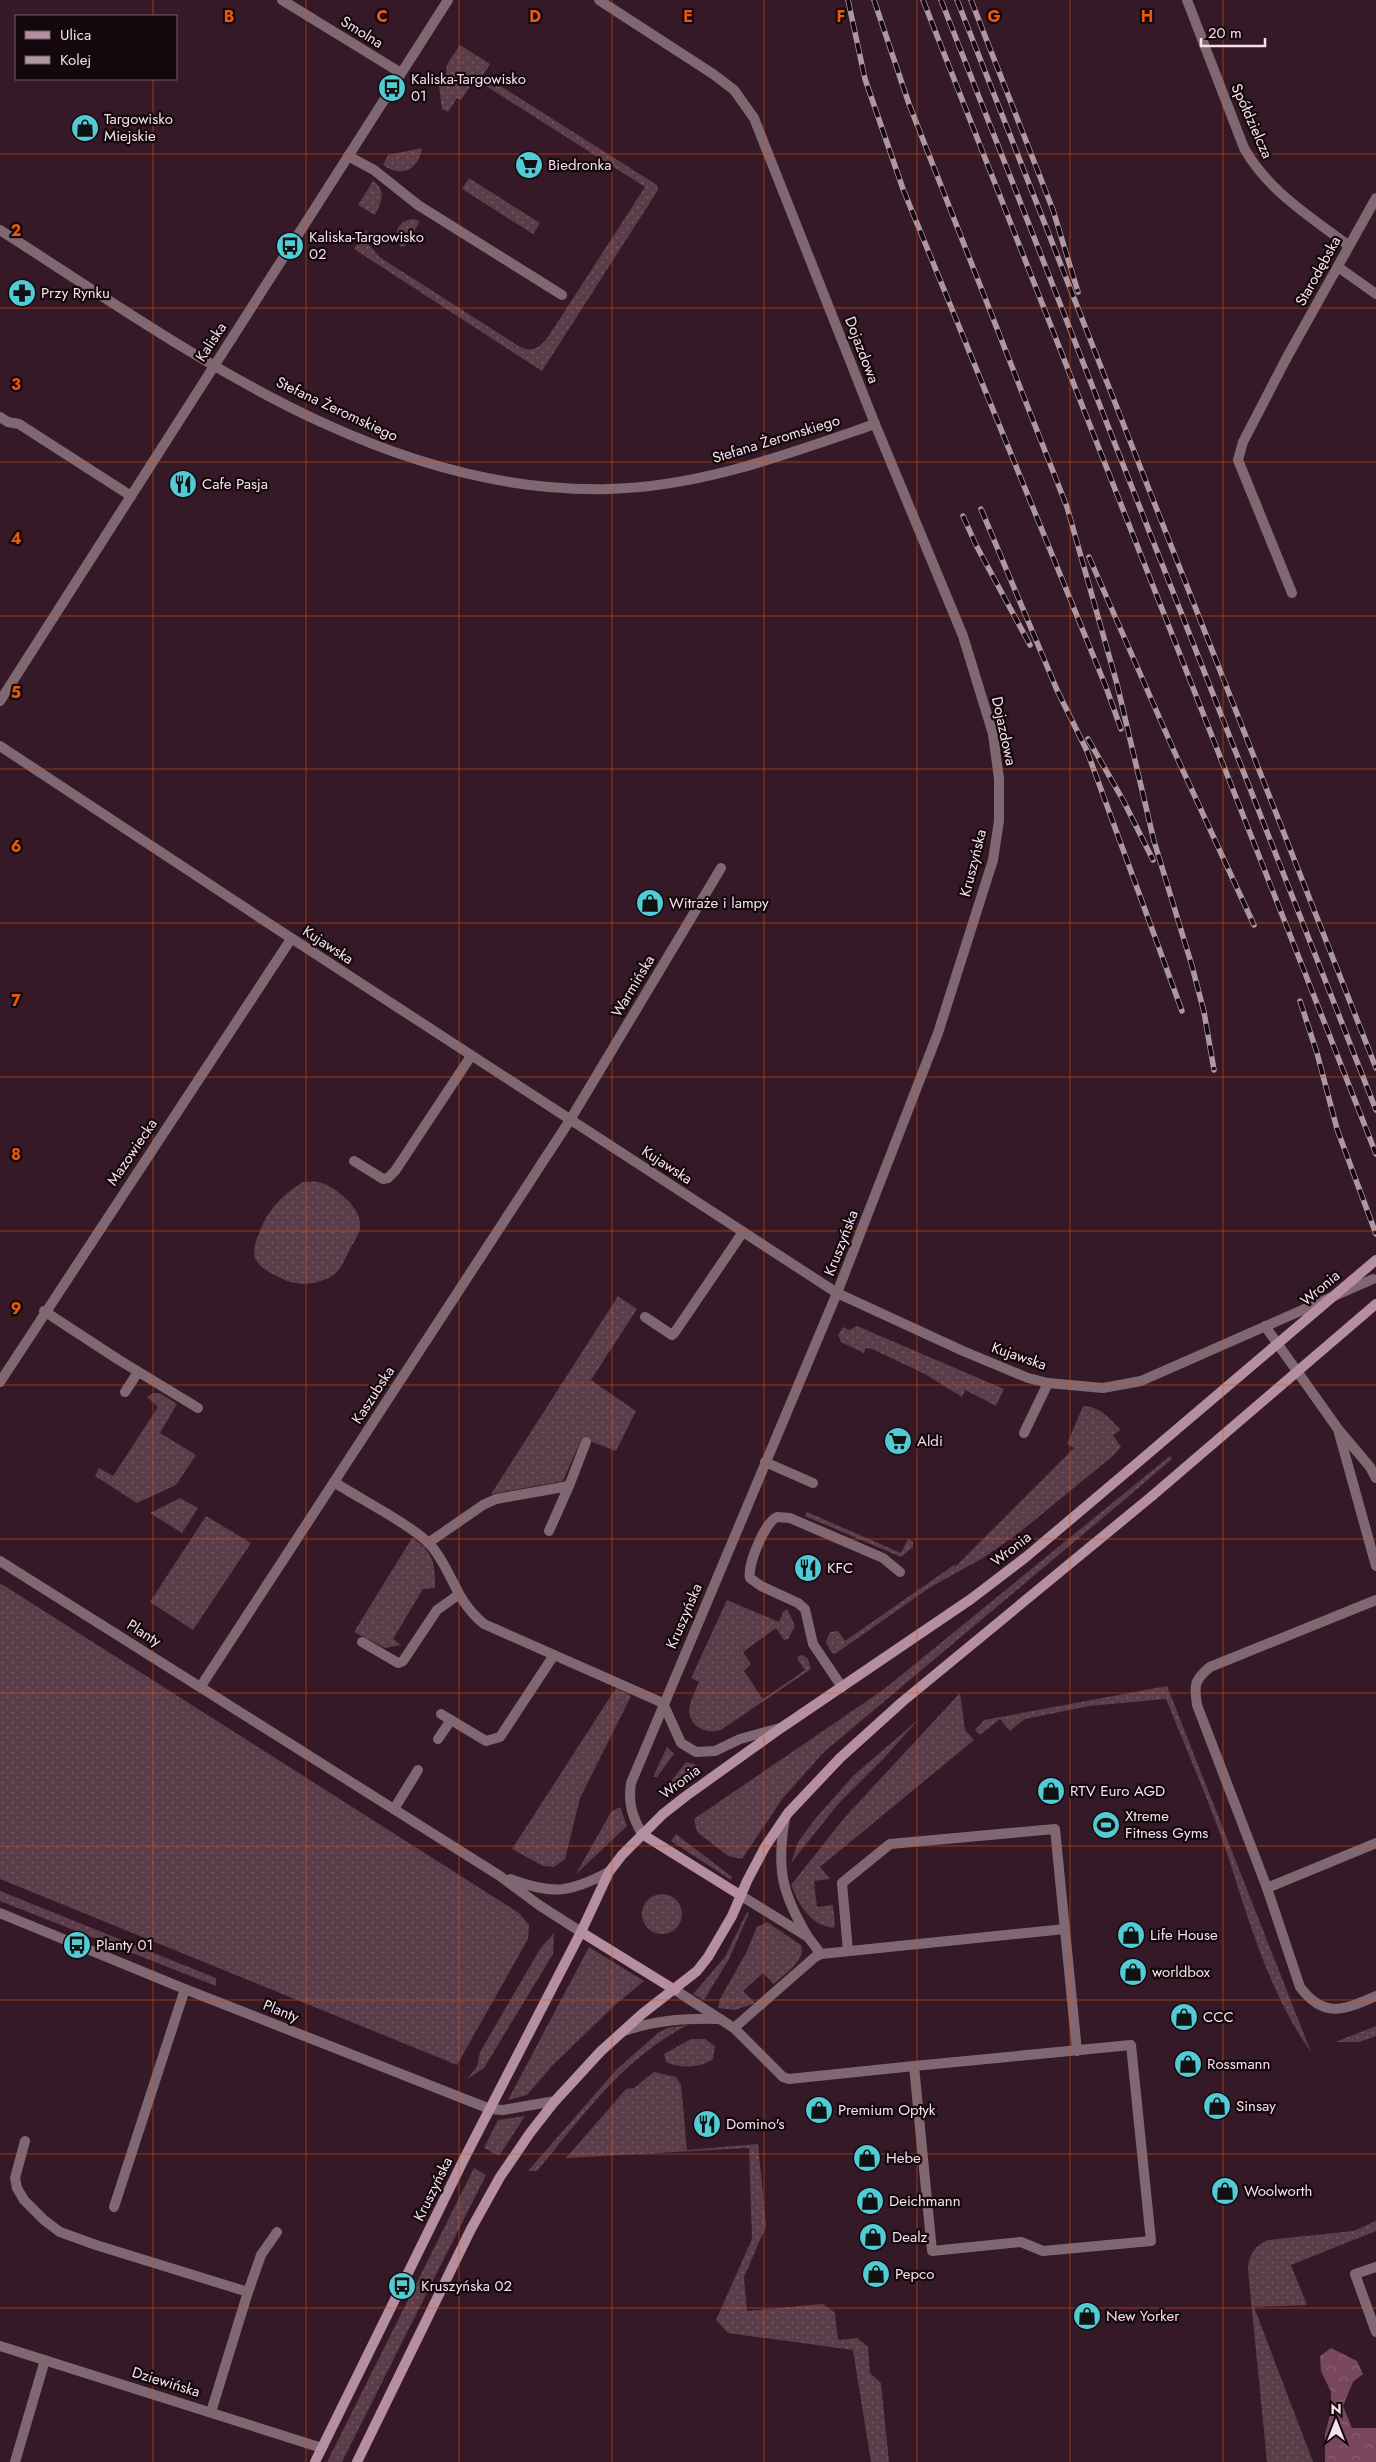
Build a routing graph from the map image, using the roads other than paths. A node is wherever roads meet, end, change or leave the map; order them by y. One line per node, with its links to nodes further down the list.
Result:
1 (282, 0): 5 (street, Smolna)
2 (448, 0): 5 (street, Kaliska)
3 (599, 0): 15 (street, Dojazdowa)
4 (1187, 0): 9 (street, Spółdzielcza)
5 (402, 73): 6 (street, Kaliska)
6 (348, 156): 12 (street); 13 (street, Kaliska)
7 (1376, 198): 9 (street, Starodębska)
8 (0, 230): 13 (street, Stefana Żeromskiego)
9 (1349, 246): 10 (street, Starodębska)
10 (1338, 267): 11 (street); 17 (street, Starodębska)
11 (1376, 294)
12 (562, 295)
13 (214, 366): 15 (street, Stefana Żeromskiego); 16 (street, Kaliska)
14 (0, 417): 16 (street)
15 (875, 424): 20 (street, Dojazdowa)
16 (130, 496): 18 (street, Kaliska)
17 (1292, 592)
18 (0, 701)
19 (0, 746): 22 (street, Kujawska)
20 (999, 779): 29 (street, Kruszyńska)
21 (721, 868): 24 (street, Warmińska)
22 (291, 938): 23 (street, Kujawska); 31 (street, Mazowiecka)
23 (471, 1056): 24 (street, Kujawska); 25 (street)
24 (570, 1120): 26 (street, Kujawska); 44 (street, Kaszubska)
25 (354, 1161)
26 (743, 1232): 29 (street, Kujawska); 32 (street)
27 (1376, 1260): 57 (main road, Wronia, bridge)
28 (1373, 1279): 33 (street, Kujawska)
29 (837, 1294): 36 (street, Kujawska); 42 (street, Kruszyńska)
30 (1376, 1304): 65 (main road, bridge)
31 (44, 1311): 34 (street); 35 (street, Mazowiecka)
32 (645, 1317)
33 (1265, 1326): 36 (street, Kujawska); 39 (street)
34 (138, 1372): 37 (street); 38 (street)
35 (0, 1382)
36 (1048, 1383): 40 (street)
37 (125, 1392)
38 (198, 1408)
39 (1338, 1429): 43 (street); 50 (street)
40 (1024, 1433)
41 (586, 1442): 46 (street)
42 (765, 1462): 45 (street); 58 (street, Kruszyńska)
43 (1376, 1478)
44 (334, 1482): 48 (street); 56 (street, Kaszubska)
45 (813, 1483)
46 (569, 1486): 47 (street); 48 (street)
47 (549, 1531)
48 (428, 1543): 52 (street)
49 (0, 1561): 56 (street, Planty)
50 (1376, 1566)
51 (900, 1572): 57 (street)
52 (458, 1595): 54 (street); 55 (street)
53 (1376, 1600): 70 (street)
54 (362, 1642)
55 (554, 1655): 58 (street); 60 (street)
56 (201, 1686): 64 (street, Planty)
57 (842, 1687): 61 (main road, Wronia)
58 (663, 1703): 61 (street); 66 (street, Kruszyńska)
59 (441, 1714): 60 (street)
60 (450, 1720): 62 (street)
61 (781, 1728): 66 (main road, Wronia)
62 (438, 1739)
63 (418, 1770): 64 (street)
64 (394, 1809): 69 (street, Planty)
65 (785, 1818): 71 (main road); 75 (street)
66 (642, 1834): 68 (main road, Wronia); 71 (main road)
67 (1376, 1843): 70 (street)
68 (609, 1872): 69 (street, Planty); 74 (main road, Kruszyńska)
69 (500, 1876): 74 (street, Planty)
70 (1266, 1888): 80 (street)
71 (740, 1896): 75 (street); 79 (main road)
72 (0, 1913): 78 (street, Planty)
73 (1065, 1929): 76 (street); 76 (street); 84 (street)
74 (581, 1932): 79 (main road); 87 (main road, Kruszyńska)
75 (808, 1937): 77 (street)
76 (848, 1951): 77 (street)
77 (821, 1954): 82 (street)
78 (185, 1989): 87 (street, Planty); 89 (street)
79 (675, 1990): 81 (street); 83 (main road)
80 (1376, 1996)
81 (722, 2019): 82 (street); 83 (street)
82 (734, 2028): 85 (street)
83 (623, 2031): 86 (main road)
84 (1077, 2051): 85 (street); 85 (street)
85 (914, 2066)
86 (555, 2101): 87 (street, Planty); 100 (main road)
87 (490, 2109): 97 (main road, Kruszyńska)
88 (25, 2141): 92 (street)
89 (114, 2207)
90 (277, 2232): 92 (street)
91 (1376, 2268): 93 (street)
92 (248, 2292): 96 (street)
93 (1376, 2332)
94 (0, 2346): 95 (street, Dziewińska)
95 (45, 2360): 96 (street, Dziewińska); 98 (street)
96 (211, 2412): 97 (street, Dziewińska)
97 (322, 2448): 99 (main road, Kruszyńska)
98 (15, 2462)
99 (315, 2462)
100 (357, 2462)

